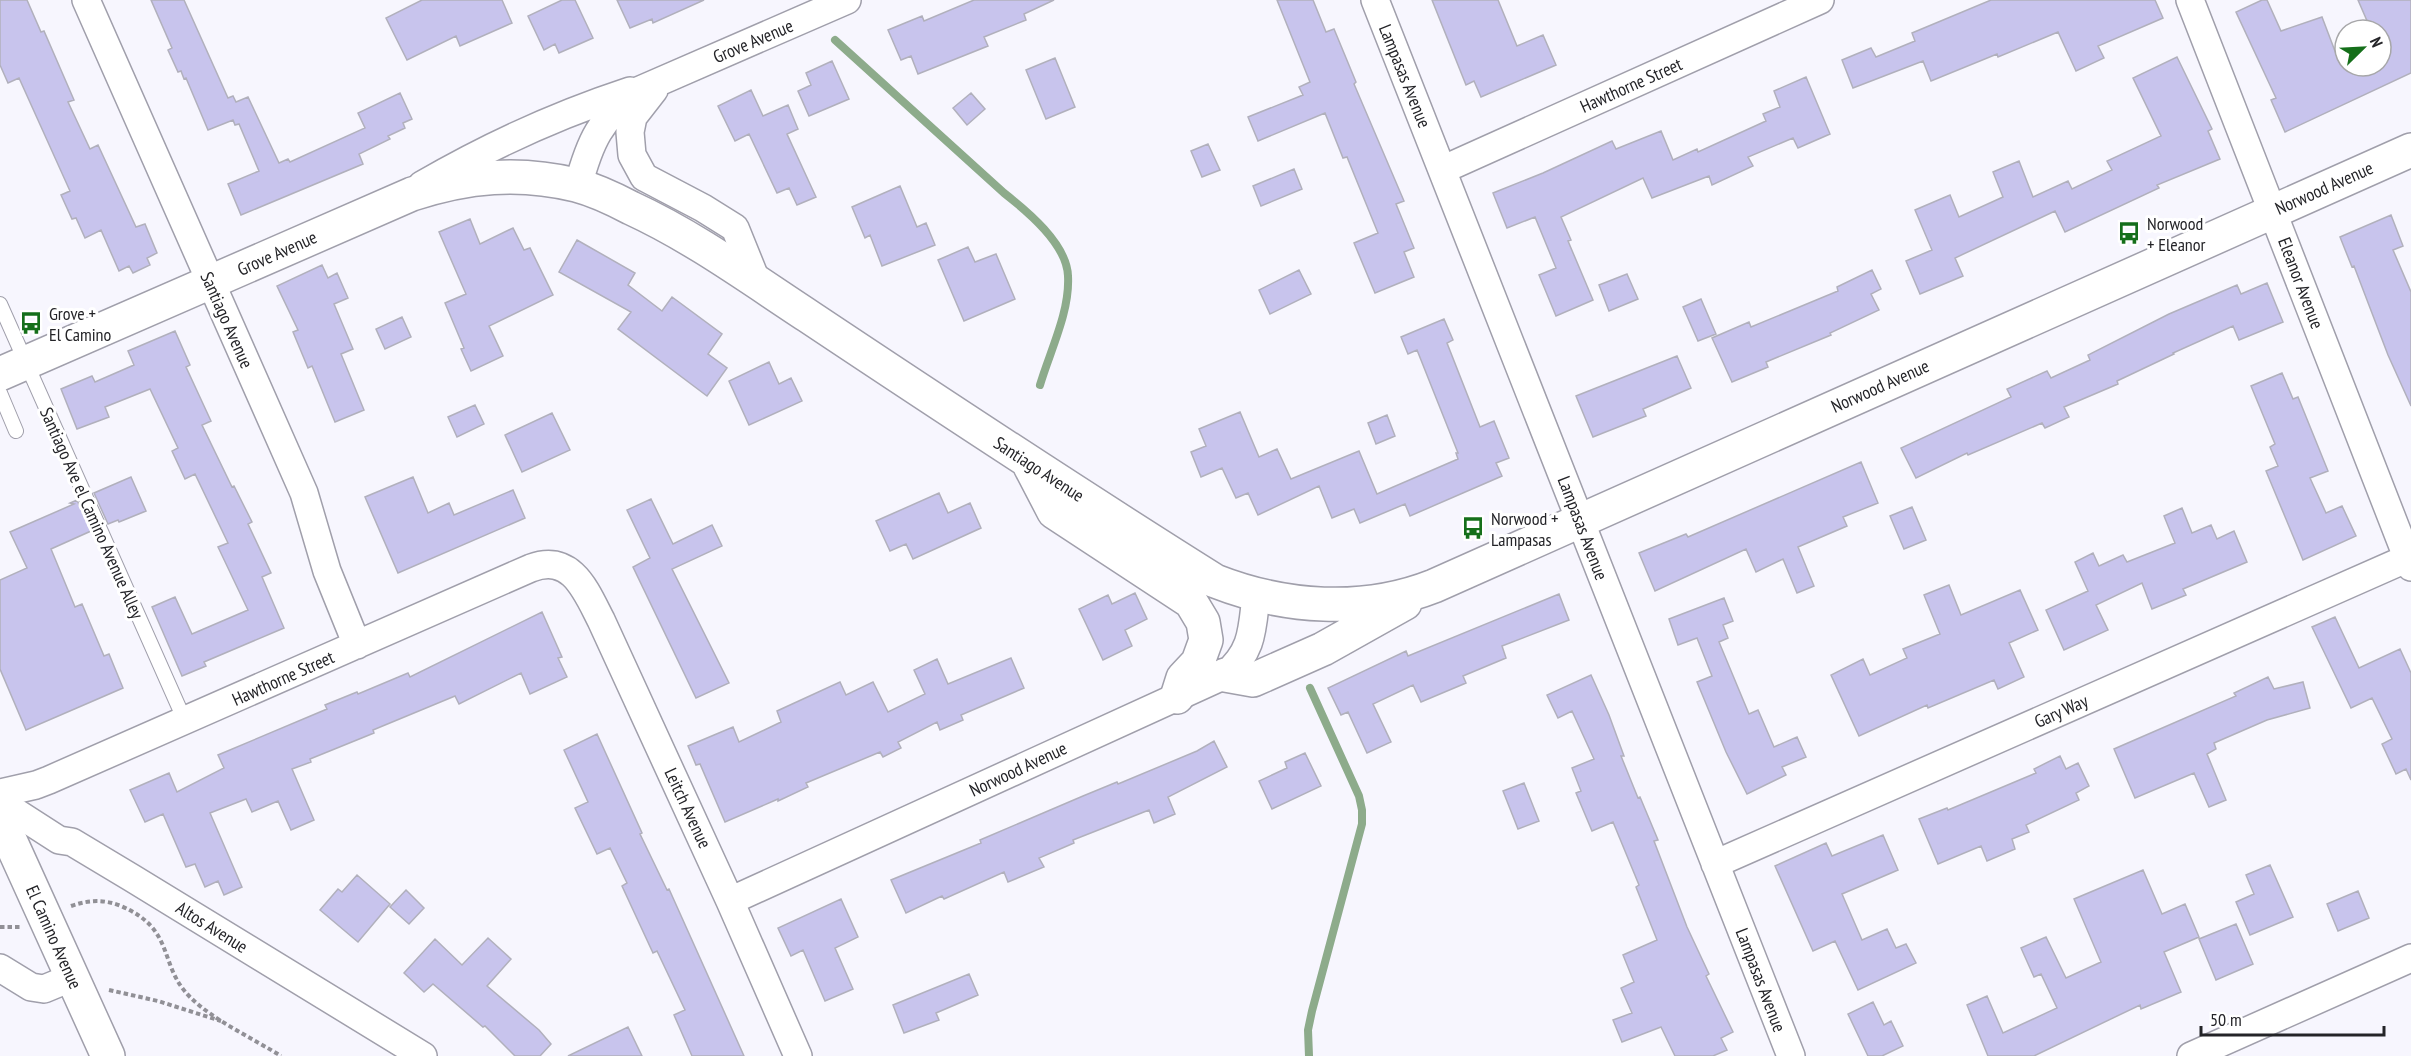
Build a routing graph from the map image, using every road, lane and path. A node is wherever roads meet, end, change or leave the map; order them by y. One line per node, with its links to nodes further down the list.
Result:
1 (86, 0): 13 (street, Santiago Avenue)
2 (847, 0): 6 (street, Grove Avenue)
3 (1375, 0): 8 (street, Lampasas Avenue)
4 (1820, 0): 8 (street, Hawthorne Street)
5 (2190, 0): 11 (street, Eleanor Avenue)
6 (660, 82): 9 (street, Grove Avenue); 10 (street, Grove Avenue); 12 (street)
7 (2411, 150): 11 (main road, Norwood Avenue)
8 (1442, 170): 19 (street, Lampasas Avenue)
9 (578, 186): 10 (main road, Grove Avenue); 12 (main road, Santiago Avenue)
10 (390, 203): 13 (main road, Grove Avenue)
11 (2273, 211): 19 (main road, Norwood Avenue); 20 (street, Eleanor Avenue)
12 (756, 280): 18 (main road, Santiago Avenue)
13 (211, 282): 15 (main road, Grove Avenue); 25 (street, Santiago Avenue)
14 (0, 304): 15 (lane, Santiago Ave el Camino Avenue Alley)
15 (13, 368): 28 (lane, Santiago Ave el Camino Avenue Alley)
16 (0, 393): 17 (lane)
17 (16, 431)
18 (1030, 464): 23 (main road, Santiago Avenue); 27 (main road)
19 (1580, 520): 22 (main road, Norwood Avenue); 32 (street, Lampasas Avenue)
20 (2409, 562): 32 (street, Gary Way)
21 (564, 568): 25 (street, Hawthorne Street); 33 (street, Leitch Avenue)
22 (1434, 586): 24 (main road, Norwood Avenue); 26 (main road)
23 (1256, 596): 24 (main road, Santiago Avenue); 26 (street, Norwood Avenue)
24 (1343, 605)
25 (357, 645): 28 (street, Hawthorne Street)
26 (1225, 675): 27 (street, Norwood Avenue)
27 (1177, 697): 33 (street, Norwood Avenue)
28 (185, 721): 29 (street, Hawthorne Street)
29 (0, 793)
30 (0, 802): 44 (street, Altos Avenue)
31 (0, 818): 39 (main road, El Camino Avenue)
32 (1715, 864): 46 (street, Lampasas Avenue)
33 (730, 901): 45 (street, Leitch Avenue)
34 (74, 905): 41 (path)
35 (0, 927): 36 (path)
36 (19, 927)
37 (2411, 958): 47 (street)
38 (0, 968): 39 (street)
39 (73, 976): 42 (main road, El Camino Avenue)
40 (106, 989): 41 (path)
41 (224, 1021): 43 (path)
42 (108, 1056)
43 (281, 1056)
44 (423, 1056)
45 (798, 1056)
46 (1791, 1056)
47 (2191, 1056)

